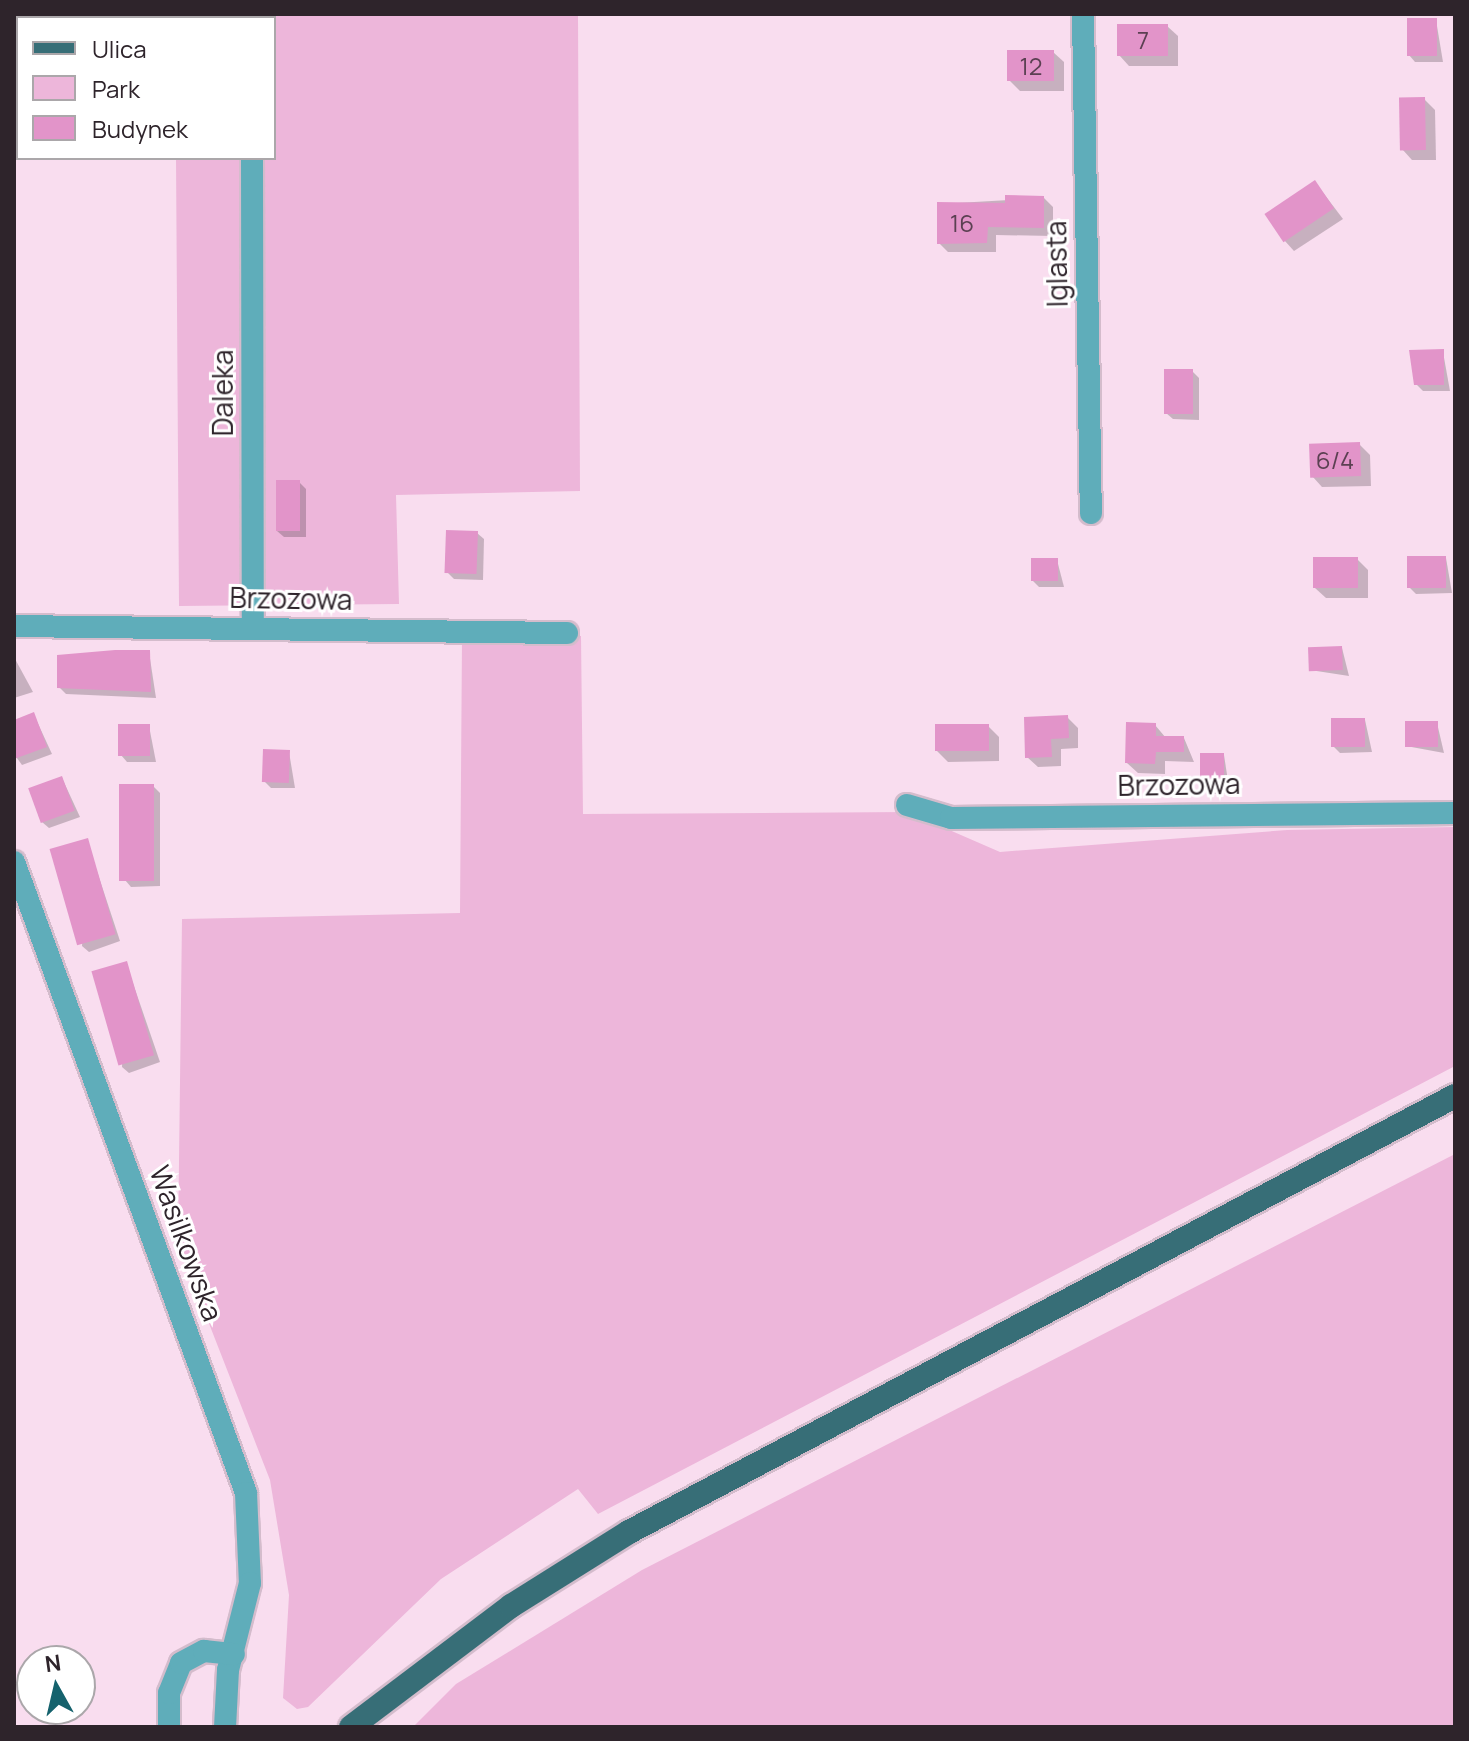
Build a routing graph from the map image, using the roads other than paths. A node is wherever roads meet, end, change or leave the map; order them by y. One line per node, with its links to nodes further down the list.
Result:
1 (1083, 14): 3 (street, Iglasta)
2 (252, 160): 5 (street, Daleka)
3 (1091, 513)
4 (14, 626): 5 (street, Brzozowa)
5 (253, 628): 6 (street, Brzozowa)
6 (567, 633)
7 (907, 805): 8 (street, Brzozowa)
8 (1455, 813)
9 (14, 862): 11 (street, Wasilkowska)
10 (1455, 1096): 12 (main road)
11 (234, 1654): 13 (street); 14 (street, Wasilkowska); 15 (street, Wasilkowska)
12 (392, 1698): 16 (main road); 17 (main road)
13 (169, 1727)
14 (225, 1727)
15 (238, 1727)
16 (351, 1727)
17 (366, 1727)

